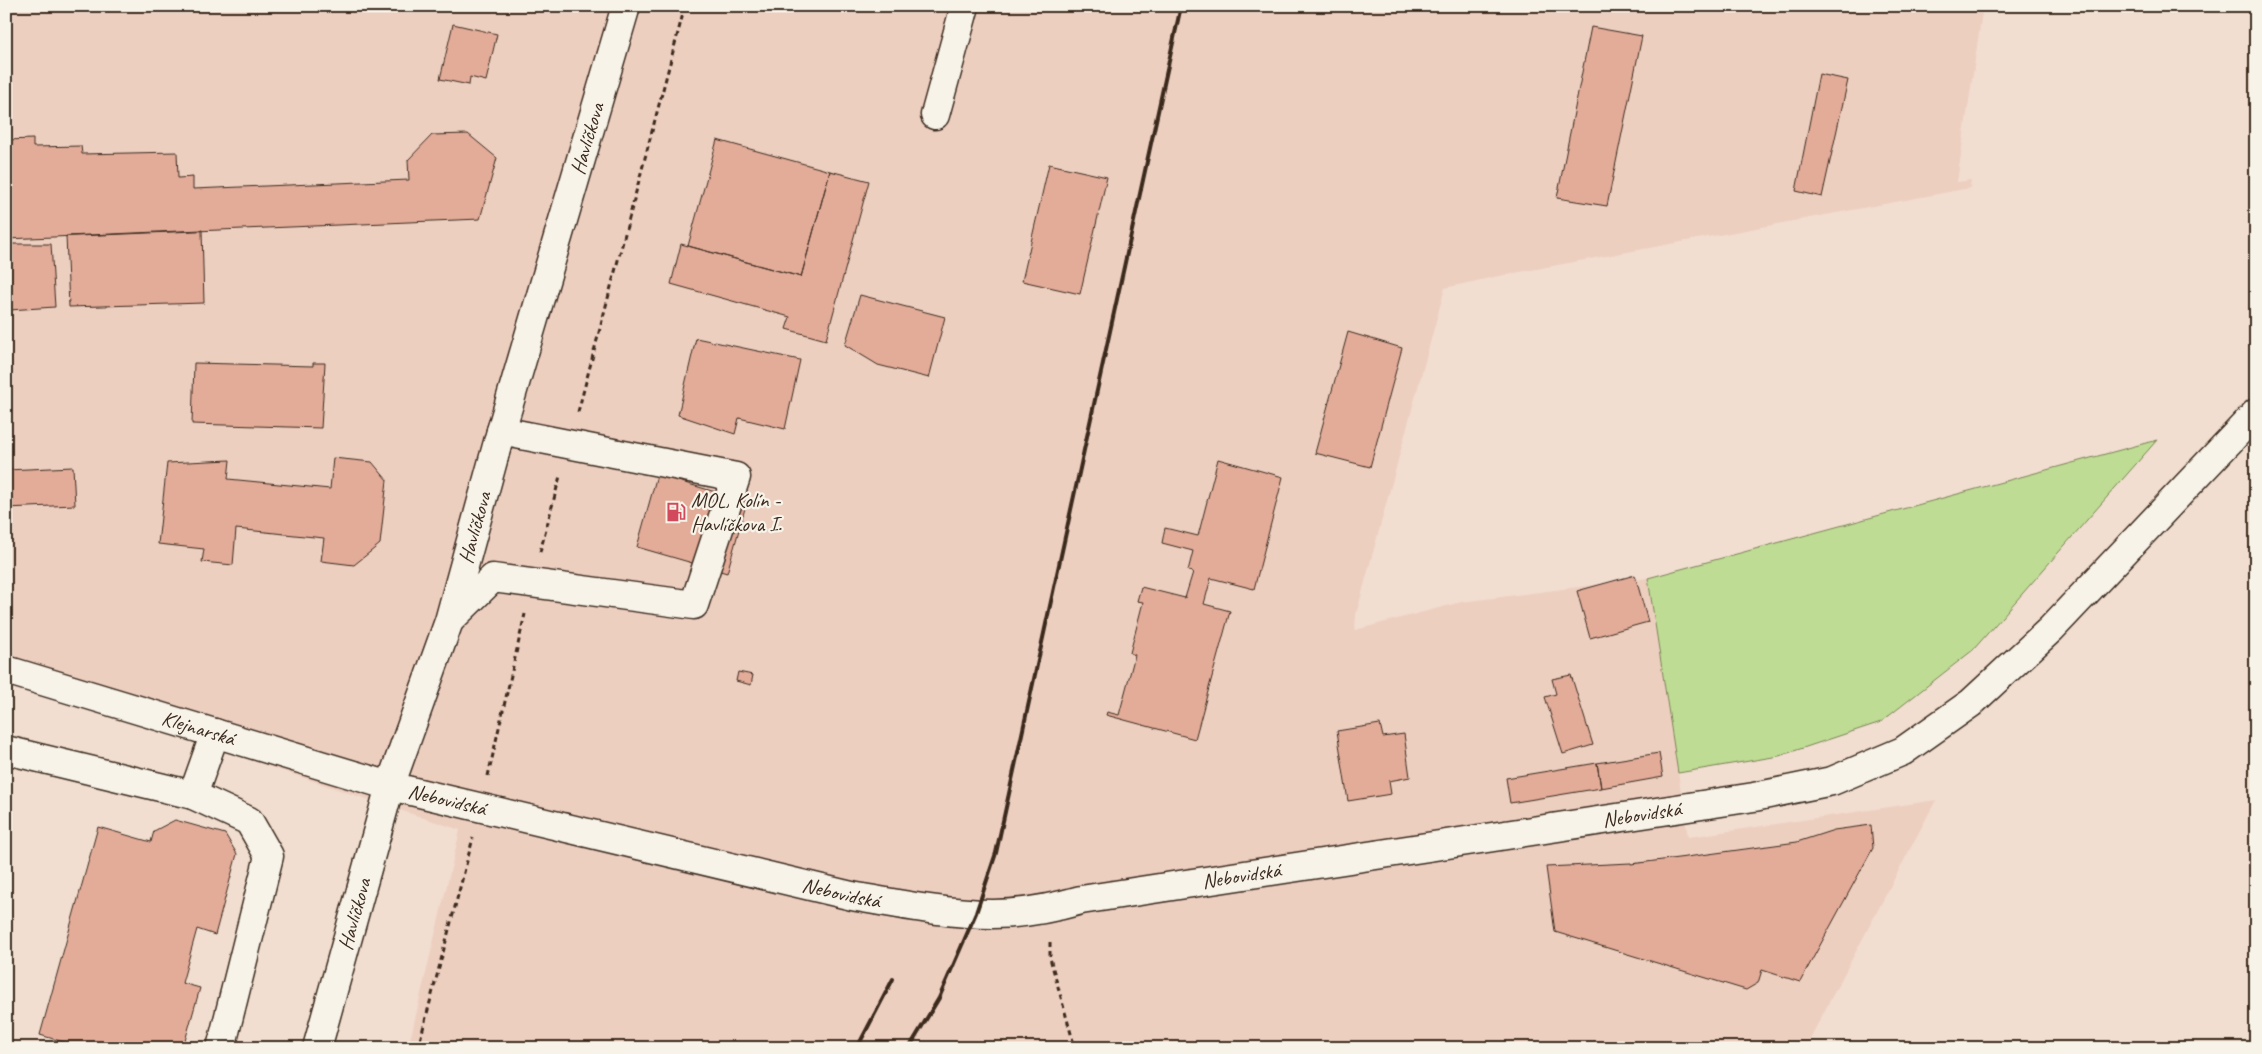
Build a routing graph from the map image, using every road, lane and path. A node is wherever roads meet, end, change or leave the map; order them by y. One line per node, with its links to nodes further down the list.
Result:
1 (626, 6): 6 (street, Havlíčkova)
2 (685, 6): 7 (path)
3 (965, 6): 4 (street)
4 (935, 115)
5 (2256, 413): 16 (street, Nebovidská)
6 (501, 431): 7 (street); 9 (street, Havlíčkova)
7 (569, 445): 8 (path); 8 (street)
8 (532, 583): 9 (street); 15 (path)
9 (449, 621): 13 (street, Havlíčkova)
10 (6, 670): 11 (street, Klejnarská)
11 (215, 733): 13 (street, Klejnarská); 14 (street)
12 (6, 750): 14 (street)
13 (390, 786): 15 (street, Nebovidská); 18 (street, Havlíčkova)
14 (193, 794): 17 (street)
15 (481, 807): 16 (street, Nebovidská); 19 (path)
16 (1049, 908): 20 (path)
17 (221, 1048)
18 (317, 1048)
19 (418, 1048)
20 (1075, 1048)

